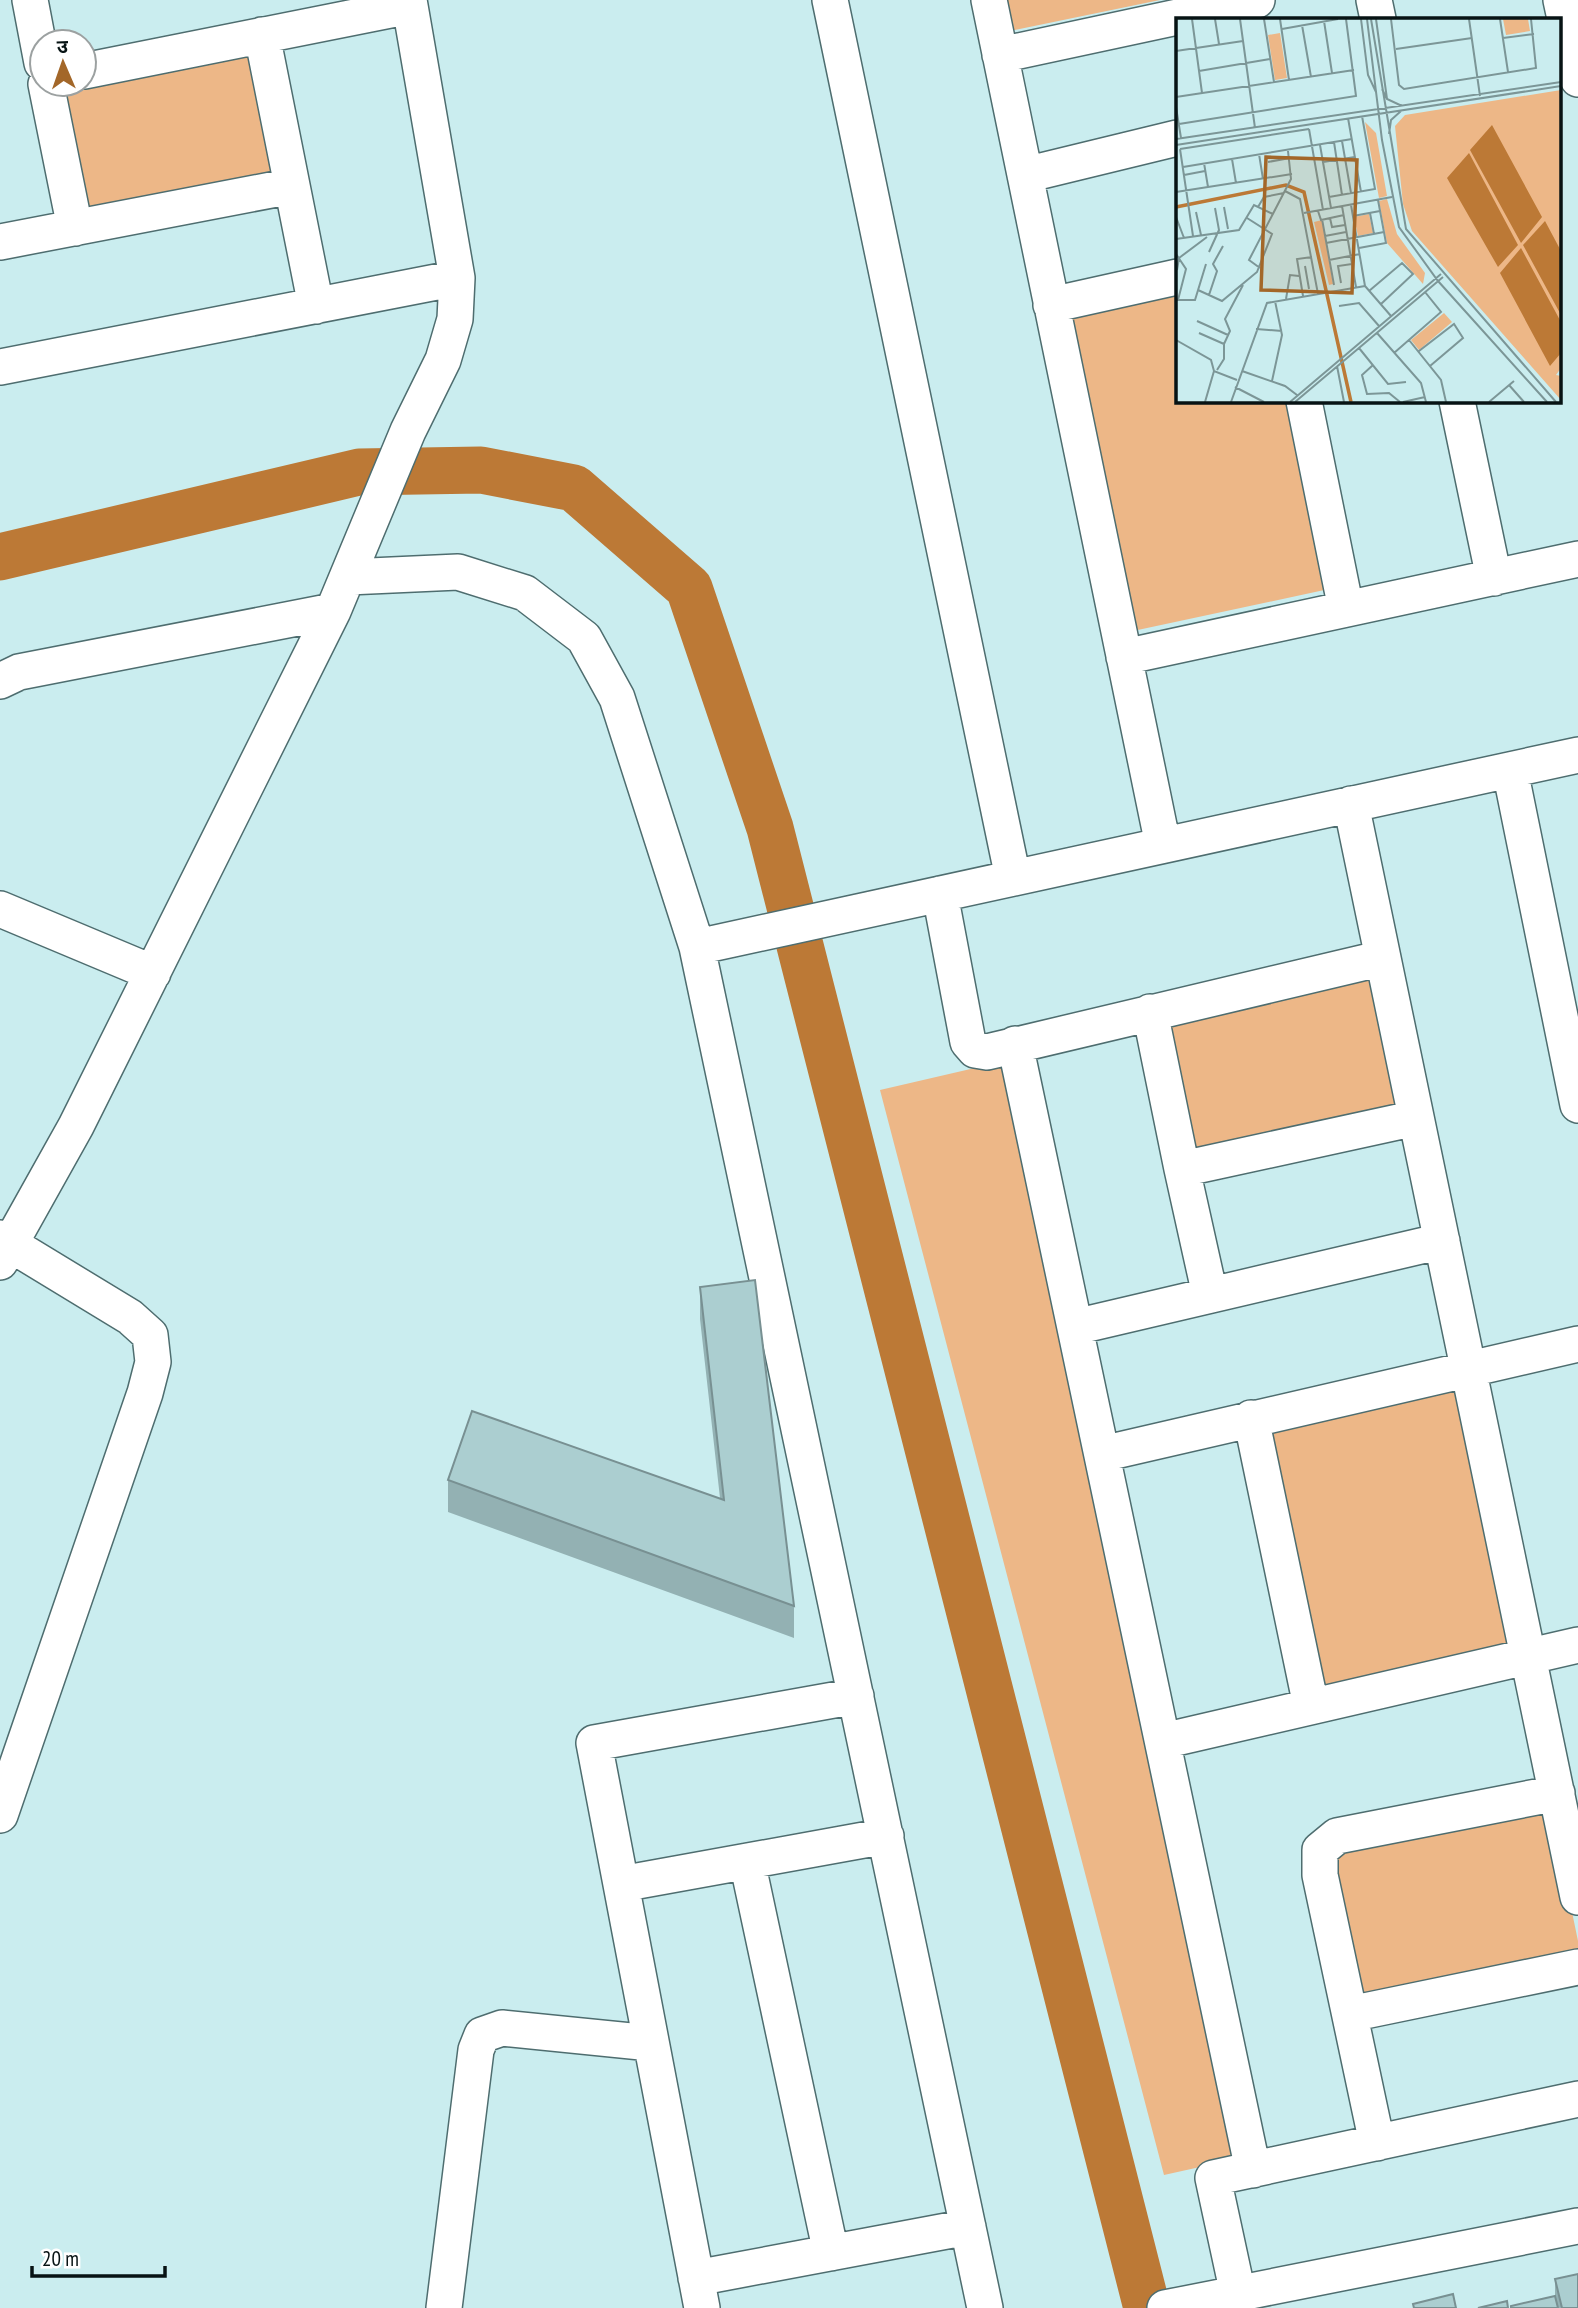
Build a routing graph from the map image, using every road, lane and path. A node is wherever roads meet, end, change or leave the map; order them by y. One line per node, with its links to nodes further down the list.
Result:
1 (30, 0): 9 (street)
2 (830, 0): 38 (street)
3 (989, 0): 11 (street)
4 (1374, 0): 8 (street)
5 (1561, 0): 13 (street)
6 (409, 3): 10 (street); 21 (street)
7 (1233, 6): 11 (street)
8 (1378, 18)
9 (35, 28)
10 (262, 35): 12 (street); 17 (street)
11 (1000, 55): 16 (street)
12 (98, 68)
13 (1578, 79)
14 (49, 98): 18 (street)
15 (1176, 138): 16 (street)
16 (1025, 175): 22 (street)
17 (292, 186): 18 (street); 23 (street)
18 (75, 228): 19 (street)
19 (0, 243)
20 (1176, 277): 22 (street)
21 (457, 278): 23 (street); 28 (street)
22 (1051, 305): 32 (street)
23 (316, 306): 24 (street)
24 (0, 367)
25 (1304, 402): 30 (street)
26 (1457, 402): 29 (street)
27 (1578, 559): 29 (street)
28 (348, 577): 31 (street); 41 (street)
29 (1494, 578): 30 (street)
30 (1346, 609): 32 (street)
31 (333, 611): 33 (street); 44 (street)
32 (1124, 657): 37 (street)
33 (0, 681)
34 (1578, 755): 35 (street)
35 (1510, 770): 36 (street); 43 (street)
36 (1351, 804): 37 (street); 42 (street)
37 (1163, 845): 38 (street)
38 (1013, 878): 39 (street)
39 (940, 894): 41 (street); 46 (street)
40 (0, 909): 44 (street)
41 (697, 947): 60 (street)
42 (1383, 958): 45 (street); 48 (street)
43 (1565, 971): 47 (street)
44 (153, 973): 51 (street)
45 (1150, 1012): 46 (street); 49 (street)
46 (1015, 1044): 53 (street)
47 (1578, 1105)
48 (1416, 1118): 49 (street); 50 (street)
49 (1182, 1169): 52 (street)
50 (1442, 1241): 52 (street); 55 (street)
51 (3, 1248): 64 (street)
52 (1210, 1295): 53 (street)
53 (1075, 1327): 57 (street)
54 (1578, 1344): 55 (street)
55 (1468, 1368): 56 (street); 59 (street)
56 (1251, 1418): 57 (street); 61 (street)
57 (1102, 1454): 62 (street)
58 (1578, 1645): 59 (street)
59 (1528, 1657): 61 (street); 63 (street)
60 (856, 1696): 65 (street); 67 (street)
61 (1311, 1706): 62 (street)
62 (1163, 1741): 74 (street)
63 (1557, 1793): 68 (street); 70 (street)
64 (0, 1815)
65 (886, 1836): 66 (street); 75 (street)
66 (747, 1861): 67 (street); 77 (street)
67 (621, 1884): 71 (street)
68 (1578, 1897)
69 (1578, 1967): 70 (street)
70 (1350, 2014): 73 (street)
71 (651, 2043): 78 (street); 81 (street)
72 (1578, 2099): 73 (street)
73 (1377, 2143): 74 (street)
74 (1253, 2170): 79 (street)
75 (968, 2227): 77 (street); 82 (street)
76 (1578, 2227): 79 (street)
77 (831, 2253): 78 (street)
78 (699, 2293)
79 (1238, 2294): 80 (street)
80 (1177, 2306)
81 (443, 2308)
82 (985, 2308)

